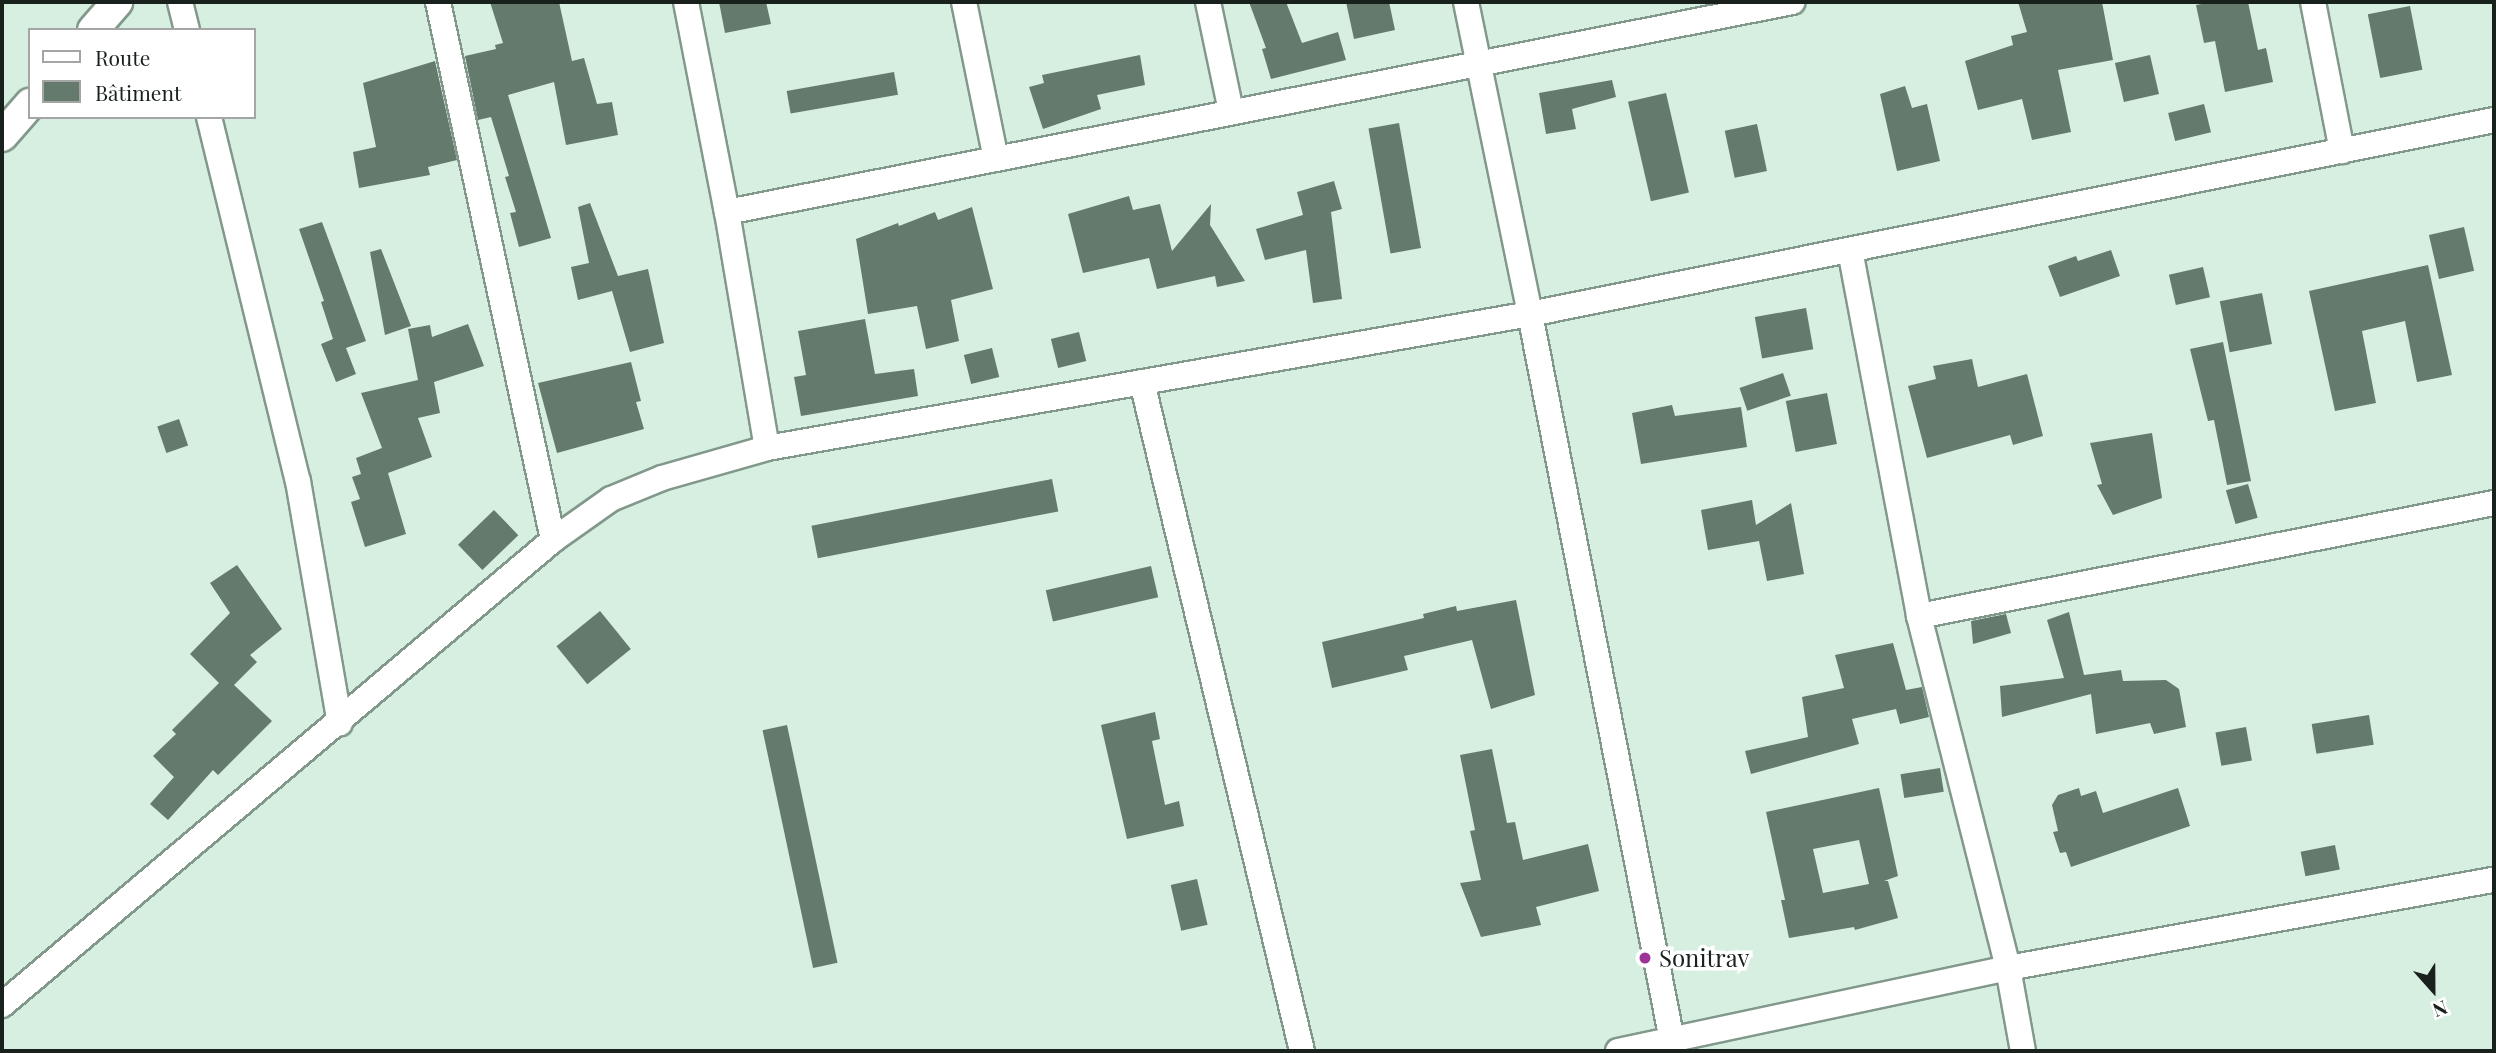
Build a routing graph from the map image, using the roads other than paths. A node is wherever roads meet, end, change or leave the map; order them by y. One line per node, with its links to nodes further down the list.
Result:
1 (117, 2): 10 (street)
2 (180, 2): 11 (street)
3 (438, 2): 26 (street)
4 (686, 2): 20 (street)
5 (964, 2): 19 (street)
6 (1208, 2): 14 (street)
7 (1466, 2): 12 (street)
8 (1792, 2): 12 (street)
9 (2314, 2): 18 (street)
10 (95, 28)
11 (186, 28)
12 (1477, 63): 14 (street); 22 (street)
13 (28, 106): 17 (street)
14 (1231, 111): 19 (street)
15 (209, 119): 28 (street)
16 (2494, 120): 18 (street)
17 (2, 136)
18 (2342, 151): 21 (street)
19 (996, 159): 20 (street)
20 (727, 212): 24 (street)
21 (1850, 250): 22 (street); 27 (street)
22 (1530, 314): 23 (street); 32 (street)
23 (1142, 382): 24 (street); 33 (street)
24 (767, 449): 26 (street)
25 (2494, 503): 27 (street)
26 (553, 541): 28 (street)
27 (1919, 616): 30 (street)
28 (340, 723): 31 (street)
29 (2494, 880): 30 (street)
30 (2008, 968): 32 (street); 35 (street)
31 (2, 1005)
32 (1673, 1046): 34 (street)
33 (1302, 1051)
34 (1618, 1051)
35 (2023, 1051)

